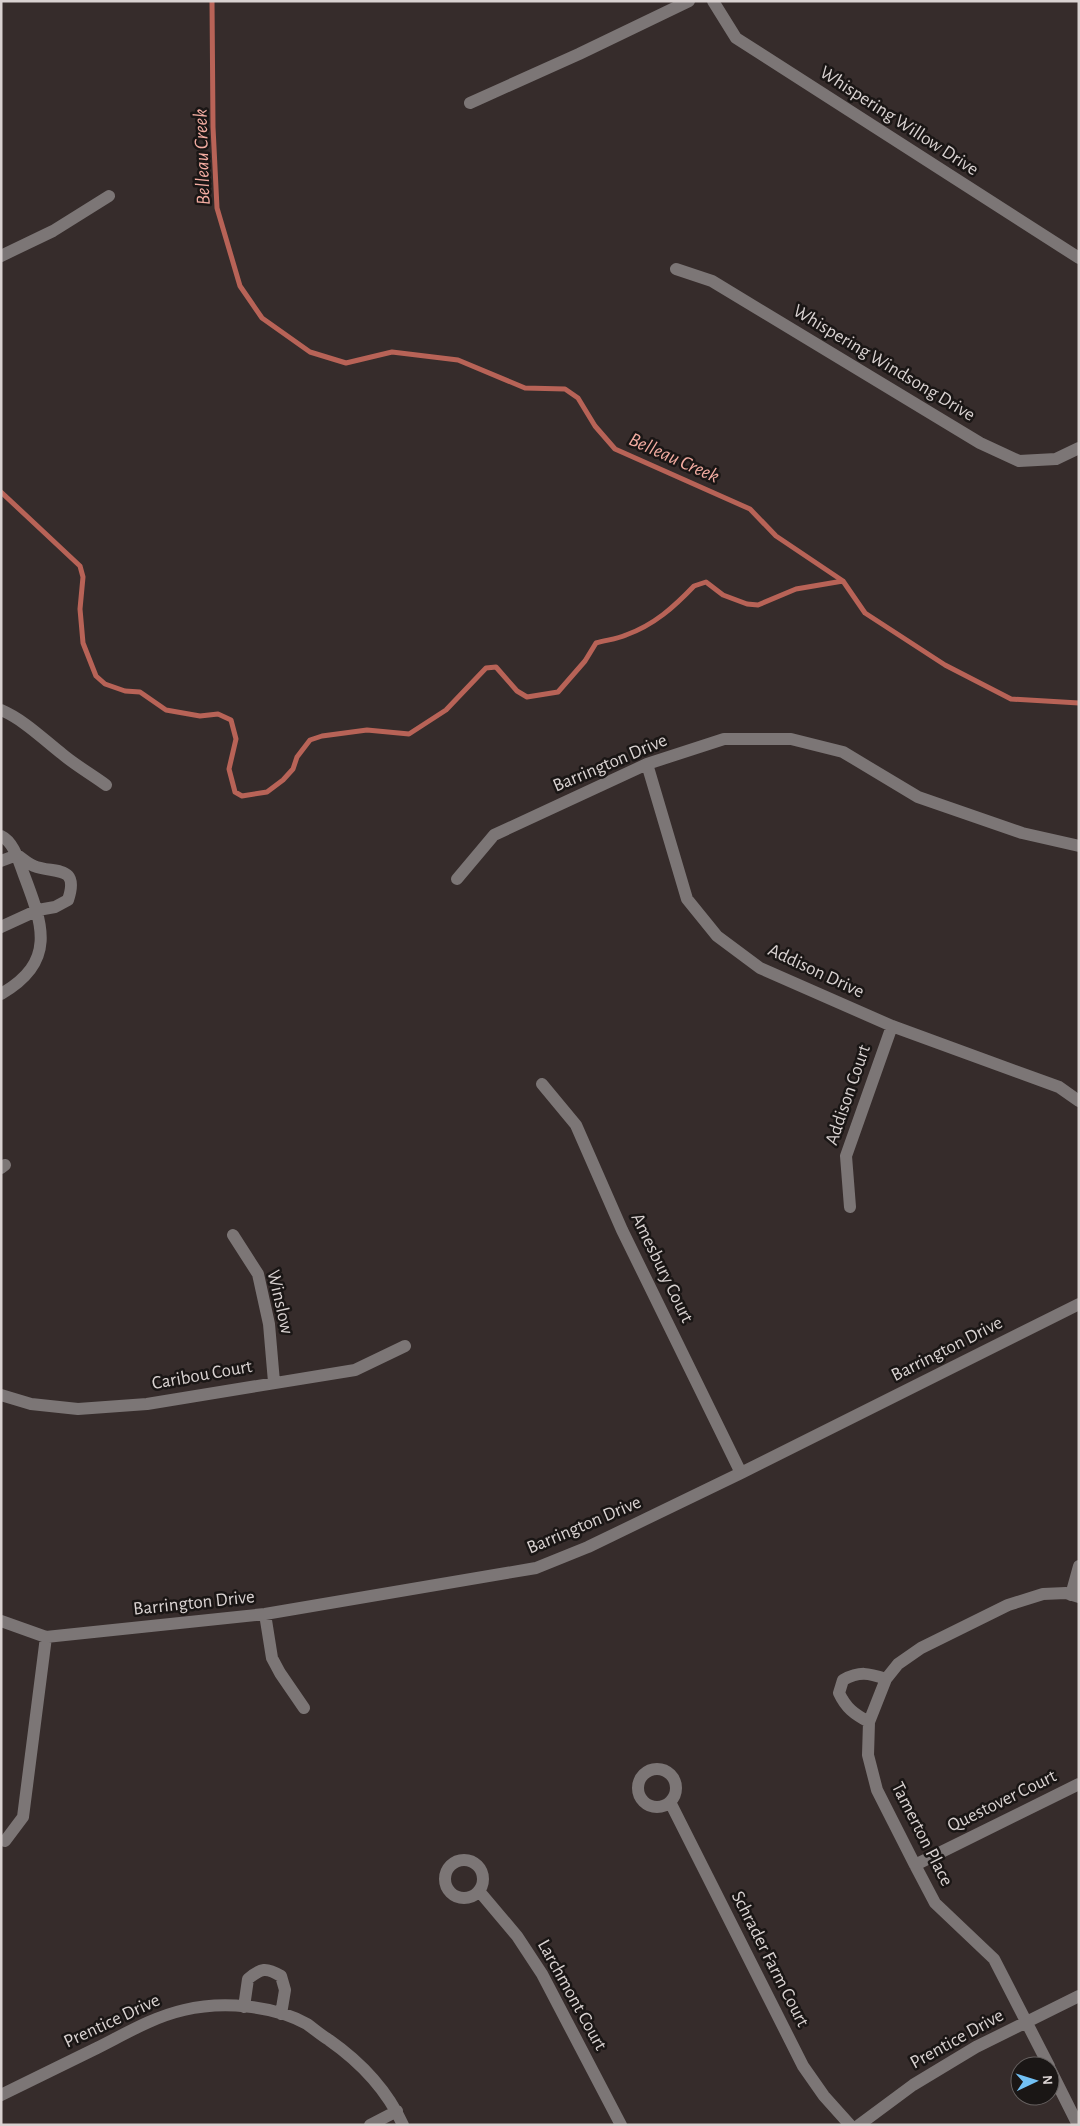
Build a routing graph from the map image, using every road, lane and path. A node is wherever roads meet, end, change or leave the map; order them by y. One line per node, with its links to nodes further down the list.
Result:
1 (689, 1): 3 (street)
2 (713, 1): 6 (street, Whispering Willow Drive)
3 (470, 103)
4 (109, 196): 5 (street)
5 (1, 256)
6 (1079, 258)
7 (676, 269): 8 (street, Whispering Windsong Drive)
8 (1079, 448)
9 (1, 710): 11 (street)
10 (647, 764): 13 (street, Barrington Drive); 16 (street, Barrington Drive); 20 (street, Addison Drive)
11 (106, 784)
12 (1, 836): 14 (street)
13 (1079, 846)
14 (16, 855): 15 (street); 17 (street); 17 (street)
15 (1, 862)
16 (458, 879)
17 (38, 910): 18 (street); 19 (street)
18 (1, 927)
19 (1, 994)
20 (892, 1026): 22 (street, Addison Drive); 23 (street, Addison Court)
21 (542, 1084): 29 (street, Amesbury Court)
22 (1079, 1101)
23 (850, 1207)
24 (233, 1235): 27 (street, Winslow)
25 (1079, 1304): 29 (street, Barrington Drive)
26 (405, 1346): 27 (street, Caribou Court)
27 (274, 1382): 28 (street, Caribou Court)
28 (1, 1395)
29 (741, 1473): 32 (street, Barrington Drive)
30 (1079, 1566): 31 (street, Tamerton Place)
31 (1075, 1596): 35 (street, Tamerton Place)
32 (266, 1614): 34 (street, Barrington Drive); 36 (street)
33 (1, 1621): 34 (street, Barrington Drive)
34 (46, 1637): 40 (street)
35 (886, 1679): 37 (street, Tamerton Place); 37 (street)
36 (304, 1708)
37 (869, 1722): 41 (street, Tamerton Place)
38 (1079, 1784): 41 (street, Questover Court)
39 (670, 1802): 54 (street, Schrader Farm Court)
40 (5, 1841)
41 (915, 1865): 46 (street, Tamerton Place)
42 (479, 1891): 53 (street, Larchmont Court)
43 (1079, 1996): 46 (street, Prentice Drive)
44 (244, 2007): 45 (street, Prentice Drive); 45 (street); 49 (street, Prentice Drive)
45 (281, 2014): 50 (street, Prentice Drive)
46 (1027, 2021): 47 (street, Tamerton Place); 55 (street, Prentice Drive)
47 (1044, 2056)
48 (1060, 2089): 56 (street, Tamerton Place)
49 (1, 2095)
50 (397, 2111): 51 (street); 52 (street, Prentice Drive)
51 (370, 2125)
52 (403, 2125)
53 (620, 2125)
54 (850, 2125)
55 (859, 2125)
56 (1078, 2125)

